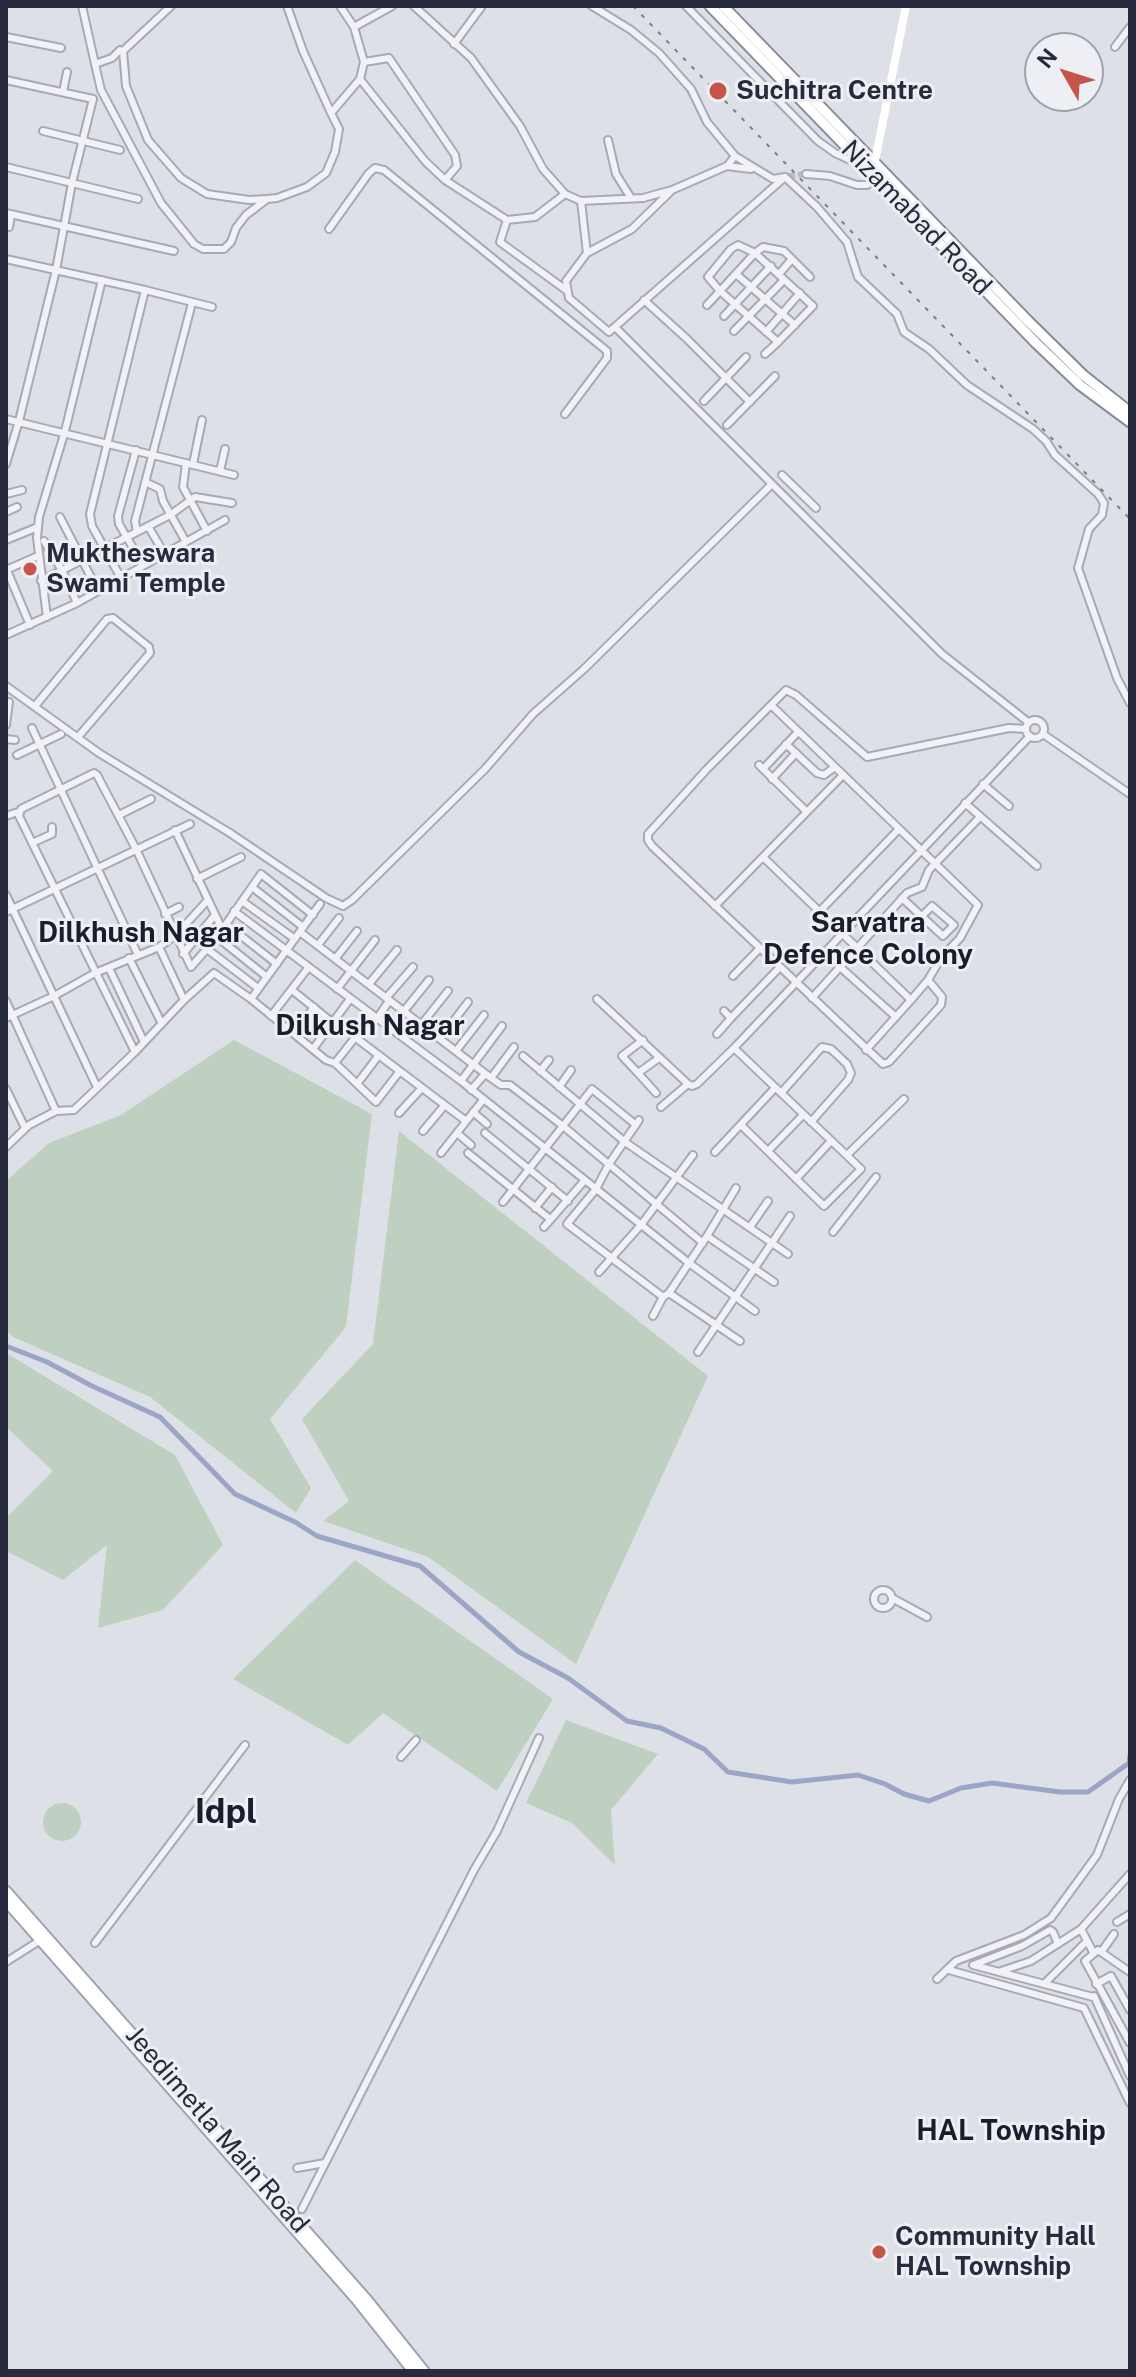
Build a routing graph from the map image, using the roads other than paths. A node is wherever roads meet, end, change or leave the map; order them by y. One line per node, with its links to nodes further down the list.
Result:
1 (82, 6): 21 (street)
2 (171, 6): 19 (street)
3 (287, 6): 26 (street)
4 (340, 6): 13 (street)
5 (392, 6): 13 (street)
6 (414, 6): 16 (street)
7 (482, 6): 16 (street)
8 (592, 6): 31 (street)
9 (686, 6): 32 (street)
10 (710, 6): 32 (main road, Nizamabad Road)
11 (723, 6): 32 (main road, Nizamabad Road)
12 (906, 6): 32 (main road)
13 (354, 27): 20 (street)
14 (1130, 27): 17 (street)
15 (6, 37): 18 (street)
16 (454, 44): 42 (street)
17 (1115, 47)
18 (61, 48)
19 (123, 51): 21 (street); 45 (street)
20 (364, 62): 23 (street); 39 (street)
21 (95, 64): 45 (street)
22 (67, 72): 25 (street)
23 (360, 79): 26 (street); 39 (street)
24 (6, 80): 25 (street)
25 (63, 92): 29 (street)
26 (331, 113): 45 (street)
27 (43, 131): 29 (street)
28 (608, 140): 43 (street)
29 (83, 142): 30 (street); 40 (street)
30 (120, 150)
31 (735, 156): 33 (street); 35 (street)
32 (872, 164): 38 (main road, Nizamabad Road); 49 (main road, Nizamabad Road)
33 (727, 166): 35 (street); 41 (street)
34 (6, 167): 40 (street)
35 (754, 169): 37 (street)
36 (806, 174): 38 (street)
37 (787, 177): 70 (street); 143 (street)
38 (879, 178): 49 (main road, Nizamabad Road)
39 (445, 180): 48 (street)
40 (72, 183): 44 (street); 51 (street)
41 (672, 190): 43 (street); 54 (street)
42 (565, 194): 46 (street); 48 (street)
43 (631, 198): 46 (street)
44 (138, 199)
45 (267, 199)
46 (581, 201): 54 (street)
47 (8, 214): 50 (street); 51 (street)
48 (507, 220): 66 (street)
49 (930, 226): 90 (main road, Nizamabad Road); 95 (main road, Nizamabad Road)
50 (9, 227)
51 (64, 227): 53 (street); 59 (street)
52 (329, 229): 83 (street)
53 (174, 251)
54 (587, 253): 66 (street)
55 (755, 253): 57 (street); 58 (street); 60 (street); 67 (street)
56 (6, 259): 59 (street)
57 (792, 259): 61 (street); 62 (street)
58 (771, 266): 61 (street); 64 (street)
59 (56, 270): 63 (street); 94 (street)
60 (736, 274): 64 (street); 67 (street)
61 (781, 277): 68 (street); 69 (street)
62 (810, 277)
63 (102, 280): 65 (street); 97 (street)
64 (751, 287): 69 (street); 72 (street)
65 (145, 290): 71 (street); 98 (street)
66 (566, 290): 79 (street)
67 (720, 291): 72 (street); 73 (street)
68 (800, 293): 75 (street); 78 (street)
69 (766, 299): 75 (street); 77 (street)
70 (644, 300): 79 (street); 87 (street)
71 (192, 303): 74 (street); 101 (street)
72 (736, 304): 76 (street); 77 (street)
73 (707, 305)
74 (212, 307)
75 (782, 313): 78 (street); 81 (street)
76 (724, 316)
77 (749, 316): 80 (street); 81 (street)
78 (795, 325): 82 (street)
79 (612, 330): 83 (street); 108 (street)
80 (734, 331)
81 (766, 332): 82 (street)
82 (778, 342): 84 (street)
83 (600, 343): 91 (street)
84 (765, 354)
85 (746, 357): 87 (street)
86 (775, 376): 89 (street)
87 (726, 379): 88 (street); 89 (street)
88 (704, 401)
89 (750, 402): 96 (street)
90 (1130, 412)
91 (565, 414)
92 (6, 419): 94 (street)
93 (202, 420): 103 (street)
94 (19, 421): 97 (street); 102 (street)
95 (1130, 422)
96 (727, 425)
97 (65, 431): 98 (street); 120 (street)
98 (109, 443): 100 (street); 127 (street)
99 (225, 449): 104 (street)
100 (136, 450): 101 (street); 123 (street)
101 (154, 455): 103 (street); 107 (street)
102 (6, 464)
103 (189, 464): 104 (street); 111 (street)
104 (220, 471): 105 (street)
105 (234, 475)
106 (782, 475): 114 (street)
107 (145, 482): 116 (street); 122 (street)
108 (772, 484): 148 (street); 152 (street)
109 (22, 490): 110 (street)
110 (6, 494)
111 (190, 500): 112 (street); 116 (street); 121 (street)
112 (232, 503)
113 (17, 507): 115 (street)
114 (816, 508)
115 (6, 512)
116 (170, 515): 119 (street); 126 (street)
117 (60, 517): 130 (street)
118 (225, 520): 121 (street)
119 (148, 526): 122 (street); 128 (street)
120 (38, 527): 124 (street); 129 (street)
121 (207, 531): 126 (street)
122 (137, 532): 123 (street)
123 (127, 538): 127 (street); 131 (street)
124 (6, 540)
125 (44, 541): 133 (street)
126 (186, 542): 128 (street)
127 (106, 549): 130 (street); 134 (street)
128 (164, 553): 131 (street)
129 (38, 556): 132 (street); 135 (street)
130 (83, 561): 133 (street); 136 (street)
131 (143, 565): 134 (street)
132 (6, 569): 139 (street)
133 (63, 572): 135 (street); 137 (street)
134 (121, 578): 136 (street)
135 (41, 581): 138 (street)
136 (98, 591): 137 (street)
137 (77, 603): 138 (street)
138 (47, 617): 139 (street)
139 (30, 625): 140 (street)
140 (6, 635)
141 (6, 686): 145 (street)
142 (9, 702): 146 (street)
143 (1130, 703)
144 (771, 705): 148 (street); 149 (street); 193 (street)
145 (35, 706): 152 (street); 152 (street)
146 (6, 725)
147 (32, 728): 155 (street)
148 (1028, 729): 151 (street); 151 (street); 162 (street)
149 (798, 732): 156 (street); 159 (street)
150 (61, 734): 155 (street)
151 (1043, 734): 164 (street)
152 (78, 737)
153 (6, 739): 154 (street)
154 (15, 740)
155 (39, 744): 158 (street); 163 (street)
156 (786, 744): 157 (street); 161 (street)
157 (796, 753): 159 (street); 161 (street)
158 (17, 755)
159 (835, 767): 160 (street)
160 (843, 775): 169 (street); 175 (street)
161 (772, 779): 169 (street)
162 (983, 784): 166 (street); 167 (street)
163 (61, 790): 168 (street); 170 (street); 184 (street)
164 (1130, 794)
165 (151, 799): 170 (street)
166 (965, 803): 172 (street); 179 (street)
167 (1009, 806)
168 (18, 812): 171 (street); 177 (street)
169 (807, 812): 181 (street)
170 (119, 815): 178 (street)
171 (6, 816)
172 (979, 818): 182 (street); 183 (street)
173 (190, 824): 176 (street)
174 (52, 827): 177 (street)
175 (899, 829): 179 (street); 197 (street)
176 (175, 830): 178 (street); 185 (street)
177 (32, 843): 187 (street)
178 (136, 849): 184 (street); 198 (street)
179 (922, 850): 182 (street); 206 (street)
180 (241, 857): 185 (street)
181 (763, 857): 193 (street); 197 (street)
182 (935, 865): 189 (street); 232 (street)
183 (1037, 866)
184 (96, 868): 187 (street); 218 (street)
185 (197, 879): 190 (street)
186 (252, 887): 191 (street); 200 (street); 205 (street)
187 (54, 888): 195 (street); 228 (street)
188 (6, 895): 195 (street)
189 (902, 898): 201 (street); 212 (street)
190 (207, 901): 199 (street); 207 (street)
191 (242, 901): 196 (street); 205 (street)
192 (320, 904): 200 (street)
193 (715, 906): 213 (street)
194 (179, 907): 198 (street)
195 (9, 910): 239 (street)
196 (234, 911): 203 (street); 216 (street)
197 (820, 911): 206 (street)
198 (165, 914): 207 (street)
199 (215, 915): 203 (street); 217 (street)
200 (313, 915): 205 (street)
201 (922, 916): 201 (street)
202 (339, 918): 210 (street)
203 (224, 926): 208 (street); 221 (street)
204 (357, 931): 220 (street)
205 (299, 933): 210 (street); 216 (street)
206 (842, 934): 212 (street); 233 (street)
207 (175, 936): 211 (street); 217 (street)
208 (217, 937): 214 (street); 230 (street)
209 (375, 940): 227 (street)
210 (318, 945): 220 (street)
211 (159, 947): 218 (street); 245 (street)
212 (856, 947): 224 (street); 246 (street)
213 (760, 948): 223 (street); 229 (street)
214 (207, 949): 217 (street); 235 (street)
215 (397, 950): 234 (street)
216 (286, 952): 221 (street); 226 (street)
217 (183, 954)
218 (138, 955): 219 (street)
219 (129, 958): 225 (street); 258 (street)
220 (335, 959): 227 (street)
221 (277, 964): 230 (street)
222 (413, 967): 243 (street)
223 (780, 967): 233 (street); 257 (street)
224 (840, 967): 240 (street); 255 (street)
225 (109, 968): 228 (street); 267 (street)
226 (308, 968): 236 (street); 237 (street)
227 (351, 970): 234 (street); 236 (street)
228 (95, 973): 239 (street); 273 (street)
229 (733, 976)
230 (267, 977): 235 (street)
231 (429, 980): 250 (street)
232 (928, 980): 246 (street); 271 (street)
233 (796, 982): 240 (street); 269 (street)
234 (369, 984): 243 (street)
235 (258, 988): 241 (street)
236 (337, 989): 242 (street)
237 (292, 990): 249 (street); 254 (street)
238 (448, 991): 260 (street)
239 (54, 996): 253 (street); 288 (street)
240 (812, 998): 271 (street)
241 (251, 999): 245 (street); 254 (street)
242 (350, 999): 256 (street); 259 (street)
243 (388, 999): 250 (street); 256 (street)
244 (597, 999): 266 (street)
245 (184, 1000): 258 (street)
246 (911, 1000): 255 (street)
247 (6, 1001): 253 (street)
248 (468, 1002): 265 (street)
249 (314, 1007): 259 (street); 262 (street)
250 (404, 1011): 260 (street)
251 (724, 1011): 257 (street)
252 (484, 1015): 272 (street)
253 (9, 1016): 301 (street)
254 (271, 1016): 262 (street)
255 (896, 1017): 271 (street)
256 (374, 1018): 264 (street); 285 (street)
257 (731, 1018): 263 (street)
258 (161, 1022): 267 (street)
259 (333, 1023): 270 (street)
260 (421, 1025): 265 (street)
261 (502, 1026): 279 (street)
262 (295, 1034): 270 (street)
263 (717, 1034)
264 (356, 1038): 274 (street); 278 (street)
265 (440, 1039): 272 (street)
266 (643, 1040): 276 (street); 283 (street)
267 (144, 1042): 273 (street)
268 (514, 1047): 284 (street)
269 (734, 1048): 287 (street); 293 (street)
270 (313, 1049): 278 (street)
271 (866, 1050)
272 (456, 1051): 279 (street)
273 (135, 1052): 288 (street)
274 (379, 1055): 281 (street); 286 (street)
275 (523, 1056): 282 (street)
276 (659, 1058): 283 (street); 287 (street)
277 (549, 1060): 282 (street)
278 (335, 1063): 286 (street)
279 (473, 1065): 284 (street); 285 (street)
280 (571, 1070): 289 (street)
281 (400, 1071): 286 (street); 291 (street)
282 (540, 1071): 289 (street)
283 (638, 1073): 294 (street)
284 (488, 1076): 292 (street); 310 (street)
285 (461, 1081): 292 (street)
286 (357, 1084)
287 (688, 1084): 299 (street)
288 (97, 1087): 301 (street)
289 (559, 1087): 297 (street)
290 (6, 1089): 300 (street)
291 (421, 1089): 298 (street); 303 (street)
292 (471, 1090): 296 (street)
293 (778, 1091): 304 (street); 307 (street); 309 (street)
294 (656, 1093)
295 (904, 1099): 323 (street)
296 (483, 1100): 302 (street); 318 (street)
297 (580, 1105): 310 (street); 316 (street); 316 (street)
298 (444, 1106): 306 (street); 312 (street)
299 (661, 1107)
300 (15, 1109): 305 (street); 311 (street)
301 (56, 1111): 311 (street)
302 (473, 1112): 306 (street); 308 (street)
303 (399, 1113)
304 (802, 1116): 307 (street); 319 (street)
305 (6, 1117)
306 (466, 1121): 313 (street)
307 (811, 1122): 315 (street)
308 (487, 1124)
309 (741, 1125): 319 (street); 320 (street)
310 (563, 1126): 318 (street); 324 (street)
311 (25, 1128): 317 (street)
312 (423, 1131)
313 (457, 1133): 321 (street); 333 (street)
314 (485, 1133): 325 (street)
315 (831, 1141): 323 (street); 328 (street)
316 (625, 1142): 324 (street); 327 (street)
317 (6, 1147)
318 (545, 1149): 325 (street); 329 (street)
319 (768, 1151): 328 (street)
320 (715, 1152)
321 (441, 1153)
322 (693, 1155): 327 (street)
323 (847, 1155): 328 (street)
324 (609, 1164): 332 (street); 337 (street)
325 (529, 1169): 330 (street); 333 (street)
326 (876, 1177): 345 (street)
327 (677, 1179): 337 (street); 339 (street)
328 (796, 1179)
329 (585, 1180): 332 (street); 334 (street)
330 (552, 1187): 334 (street); 338 (street)
331 (736, 1188): 339 (street)
332 (596, 1189): 342 (street); 349 (street)
333 (513, 1190): 336 (street); 338 (street)
334 (568, 1201): 341 (street)
335 (768, 1201): 344 (street)
336 (503, 1202)
337 (656, 1204): 342 (street); 346 (street)
338 (535, 1208): 341 (street)
339 (724, 1211): 344 (street); 346 (street)
340 (790, 1216): 347 (street)
341 (550, 1219): 343 (street)
342 (641, 1225): 349 (street); 350 (street)
343 (544, 1227)
344 (750, 1227): 347 (street)
345 (833, 1232)
346 (705, 1240): 350 (street); 351 (street)
347 (772, 1242): 348 (street); 351 (street)
348 (788, 1254)
349 (613, 1257): 352 (street); 354 (street)
350 (689, 1263): 354 (street); 355 (street)
351 (755, 1270): 353 (street); 355 (street)
352 (599, 1272)
353 (774, 1282)
354 (666, 1295): 357 (street); 358 (street)
355 (735, 1297): 356 (street); 358 (street)
356 (755, 1311)
357 (653, 1316)
358 (716, 1327): 359 (street); 360 (street)
359 (740, 1341)
360 (698, 1352)
361 (892, 1598): 362 (street)
362 (927, 1617)
363 (539, 1738): 396 (street)
364 (416, 1740): 366 (street)
365 (245, 1745): 377 (street)
366 (401, 1757)
367 (1130, 1780): 381 (street)
368 (1130, 1874): 373 (street)
369 (6, 1891): 400 (main road, Jeedimetla Main Road)
370 (6, 1901): 375 (main road, Jeedimetla Main Road)
371 (1130, 1914): 372 (street)
372 (1117, 1922)
373 (1081, 1929): 376 (street); 378 (street)
374 (1114, 1934): 379 (street)
375 (39, 1941): 382 (street); 399 (main road, Jeedimetla Main Road)
376 (1087, 1941): 380 (street); 388 (street)
377 (95, 1943)
378 (1058, 1944): 383 (street); 385 (street)
379 (1102, 1951): 380 (street); 386 (street)
380 (1093, 1952): 389 (street)
381 (964, 1957): 383 (street); 384 (street)
382 (6, 1962)
383 (973, 1965): 385 (street)
384 (949, 1970): 387 (street); 395 (street)
385 (1001, 1971): 388 (street)
386 (1130, 1972)
387 (937, 1979)
388 (1044, 1984): 391 (street)
389 (1096, 1984): 390 (street); 392 (street)
390 (1101, 1993): 391 (street); 393 (street)
391 (1093, 1997): 394 (street)
392 (1130, 2010)
393 (1130, 2043)
394 (1130, 2076)
395 (1130, 2103)
396 (325, 2163): 397 (street); 398 (street)
397 (297, 2168)
398 (302, 2209)
399 (413, 2371)
400 (424, 2371)

